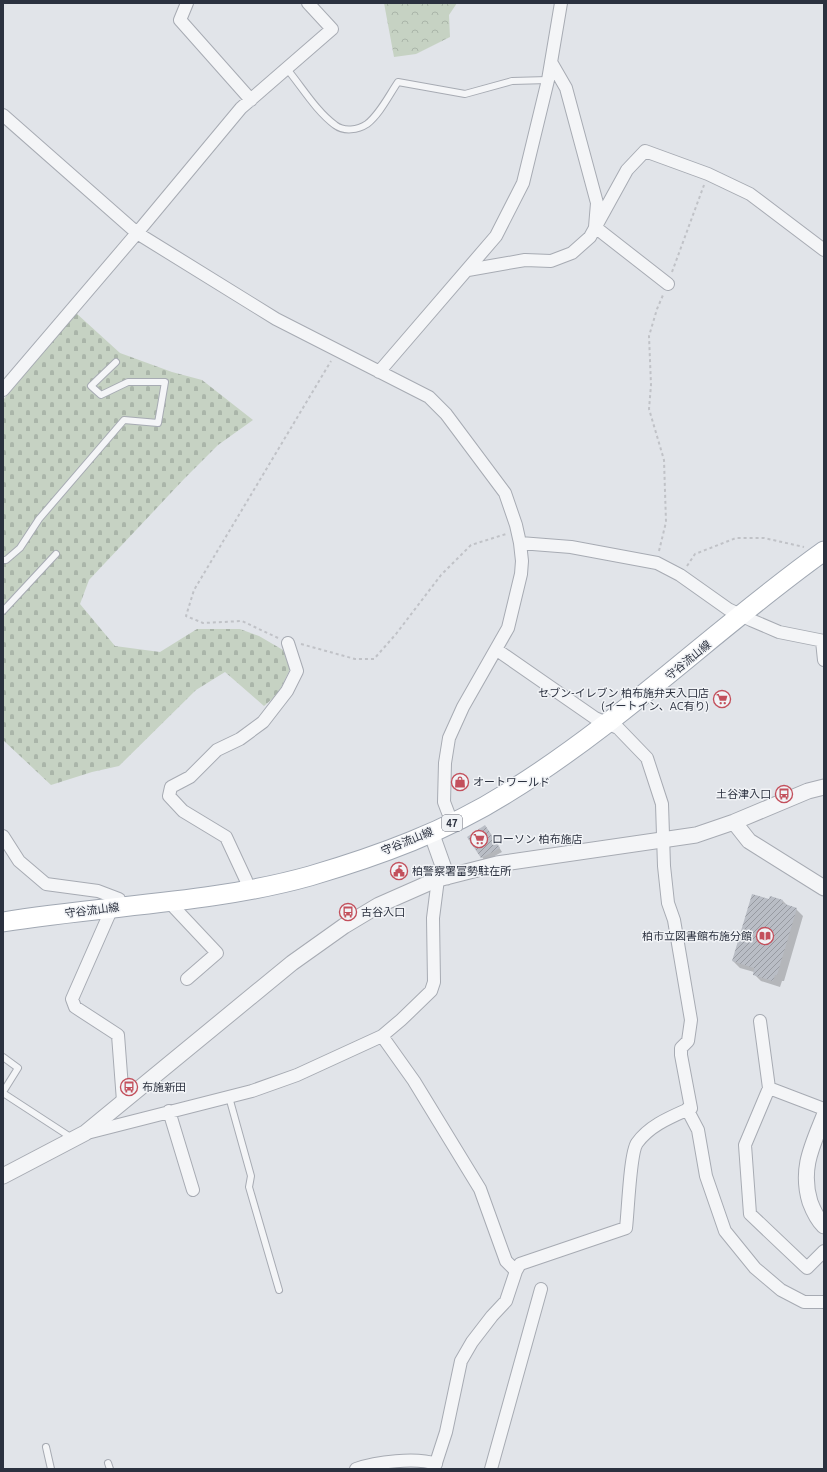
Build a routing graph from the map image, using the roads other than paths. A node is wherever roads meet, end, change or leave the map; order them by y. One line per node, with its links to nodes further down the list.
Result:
1 (187, 3): 7 (street)
2 (308, 3): 5 (street)
3 (561, 3): 4 (street)
4 (551, 62): 6 (street); 9 (street)
5 (287, 69): 6 (lane); 7 (street)
6 (548, 80): 12 (street)
7 (251, 100): 10 (street)
8 (3, 114): 10 (street)
9 (595, 227): 11 (street); 12 (street); 13 (street)
10 (138, 233): 15 (street); 16 (street)
11 (824, 250)
12 (468, 270): 15 (street)
13 (668, 284)
14 (116, 362): 20 (lane)
15 (379, 372): 17 (street)
16 (3, 390)
17 (520, 543): 22 (street); 25 (street)
18 (823, 552): 22 (main road, 守谷流山線 / 47)
19 (56, 554): 21 (lane)
20 (3, 560)
21 (3, 611)
22 (742, 616): 23 (street); 27 (main road, 守谷流山線 / 47)
23 (823, 641): 26 (street)
24 (288, 643): 36 (street)
25 (497, 650): 27 (street); 30 (street)
26 (824, 660)
27 (607, 724): 30 (main road, 守谷流山線 / 47); 33 (street)
28 (824, 786): 29 (street)
29 (734, 822): 33 (street); 35 (street)
30 (452, 823): 31 (main road, 守谷流山線 / 47)
31 (431, 832): 34 (street); 36 (main road, 守谷流山線 / 47)
32 (3, 836): 38 (street)
33 (662, 840): 34 (street); 48 (street)
34 (442, 878): 42 (street); 47 (street)
35 (824, 888)
36 (248, 890): 37 (main road, 守谷流山線 / 47)
37 (169, 902): 38 (main road, 守谷流山線 / 47); 40 (street)
38 (116, 908): 39 (main road, 守谷流山線 / 47); 47 (street)
39 (3, 922)
40 (187, 979)
41 (760, 1021): 44 (street)
42 (382, 1036): 46 (street); 57 (street)
43 (3, 1057): 45 (lane)
44 (770, 1088): 49 (street); 56 (street)
45 (3, 1092): 52 (lane)
46 (229, 1097): 50 (street); 59 (lane)
47 (123, 1102): 52 (street)
48 (687, 1109): 57 (street); 60 (street)
49 (824, 1109)
50 (169, 1111): 52 (street); 54 (street)
51 (824, 1116): 55 (street)
52 (80, 1136): 53 (street)
53 (3, 1176)
54 (193, 1190)
55 (824, 1226)
56 (824, 1251)
57 (516, 1271): 62 (street)
58 (541, 1289): 65 (street)
59 (279, 1290)
60 (824, 1302)
61 (46, 1447): 63 (lane)
62 (435, 1467): 64 (street)
63 (51, 1469)
64 (356, 1469)
65 (492, 1469)

